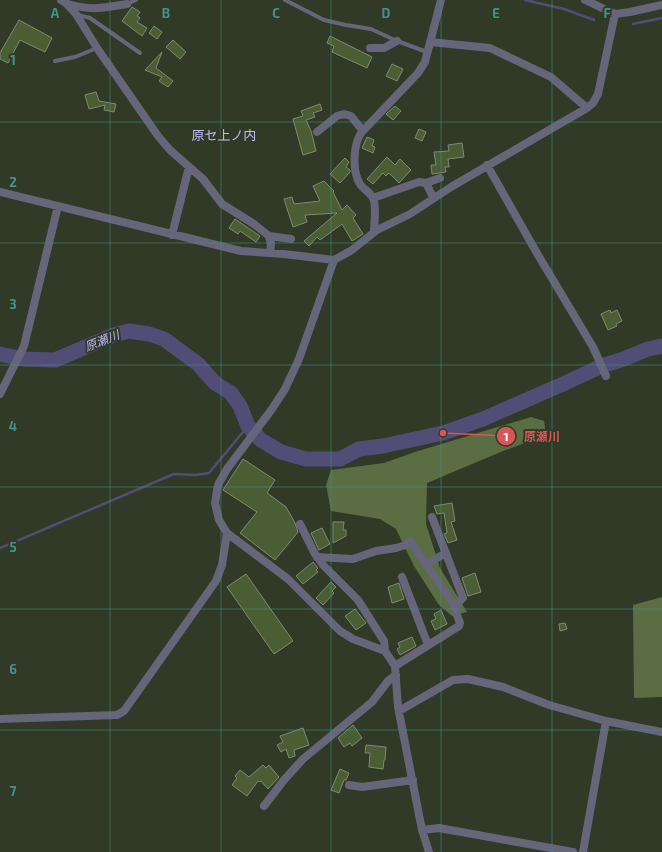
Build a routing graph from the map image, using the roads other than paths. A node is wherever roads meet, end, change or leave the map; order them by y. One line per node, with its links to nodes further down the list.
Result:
1 (136, 0): 6 (lane)
2 (285, 0): 10 (lane)
3 (441, 0): 11 (street)
4 (585, 0): 9 (street)
5 (64, 2): 6 (street); 8 (street)
6 (127, 4)
7 (662, 5): 9 (street)
8 (76, 14): 12 (street); 15 (lane)
9 (615, 14): 17 (street)
10 (397, 41): 13 (street); 14 (lane)
11 (430, 42): 14 (street); 17 (street)
12 (97, 48): 16 (lane); 21 (street)
13 (370, 48)
14 (427, 52): 18 (street)
15 (140, 53)
16 (55, 61)
17 (587, 108): 20 (street)
18 (363, 131): 19 (street); 25 (street)
19 (317, 132)
20 (487, 165): 26 (street); 34 (street)
21 (189, 167): 29 (street); 30 (street)
22 (440, 178): 23 (street)
23 (426, 183): 25 (street); 26 (street)
24 (0, 192): 27 (street)
25 (373, 198): 28 (street)
26 (433, 198): 28 (street)
27 (58, 206): 29 (street); 35 (street)
28 (374, 232): 33 (street)
29 (172, 235): 32 (street)
30 (269, 236): 31 (street); 32 (street)
31 (291, 239)
32 (270, 253): 33 (street)
33 (334, 260): 38 (street)
34 (606, 376)
35 (0, 394)
36 (432, 517): 39 (street)
37 (300, 524): 40 (street)
38 (227, 533): 45 (street); 49 (street)
39 (446, 553): 41 (street); 43 (street)
40 (318, 557): 41 (street); 45 (street)
41 (426, 564): 43 (street)
42 (402, 577): 44 (street)
43 (454, 607): 44 (street)
44 (428, 645): 46 (street)
45 (385, 651): 46 (street)
46 (395, 666): 47 (street)
47 (396, 675): 48 (street); 54 (street)
48 (399, 711): 50 (street); 52 (street)
49 (0, 719)
50 (606, 721): 51 (street); 58 (street)
51 (662, 732)
52 (412, 780): 53 (street); 55 (street)
53 (349, 785)
54 (264, 806)
55 (422, 830): 56 (street); 57 (street)
56 (429, 852)
57 (573, 852)
58 (583, 852)

